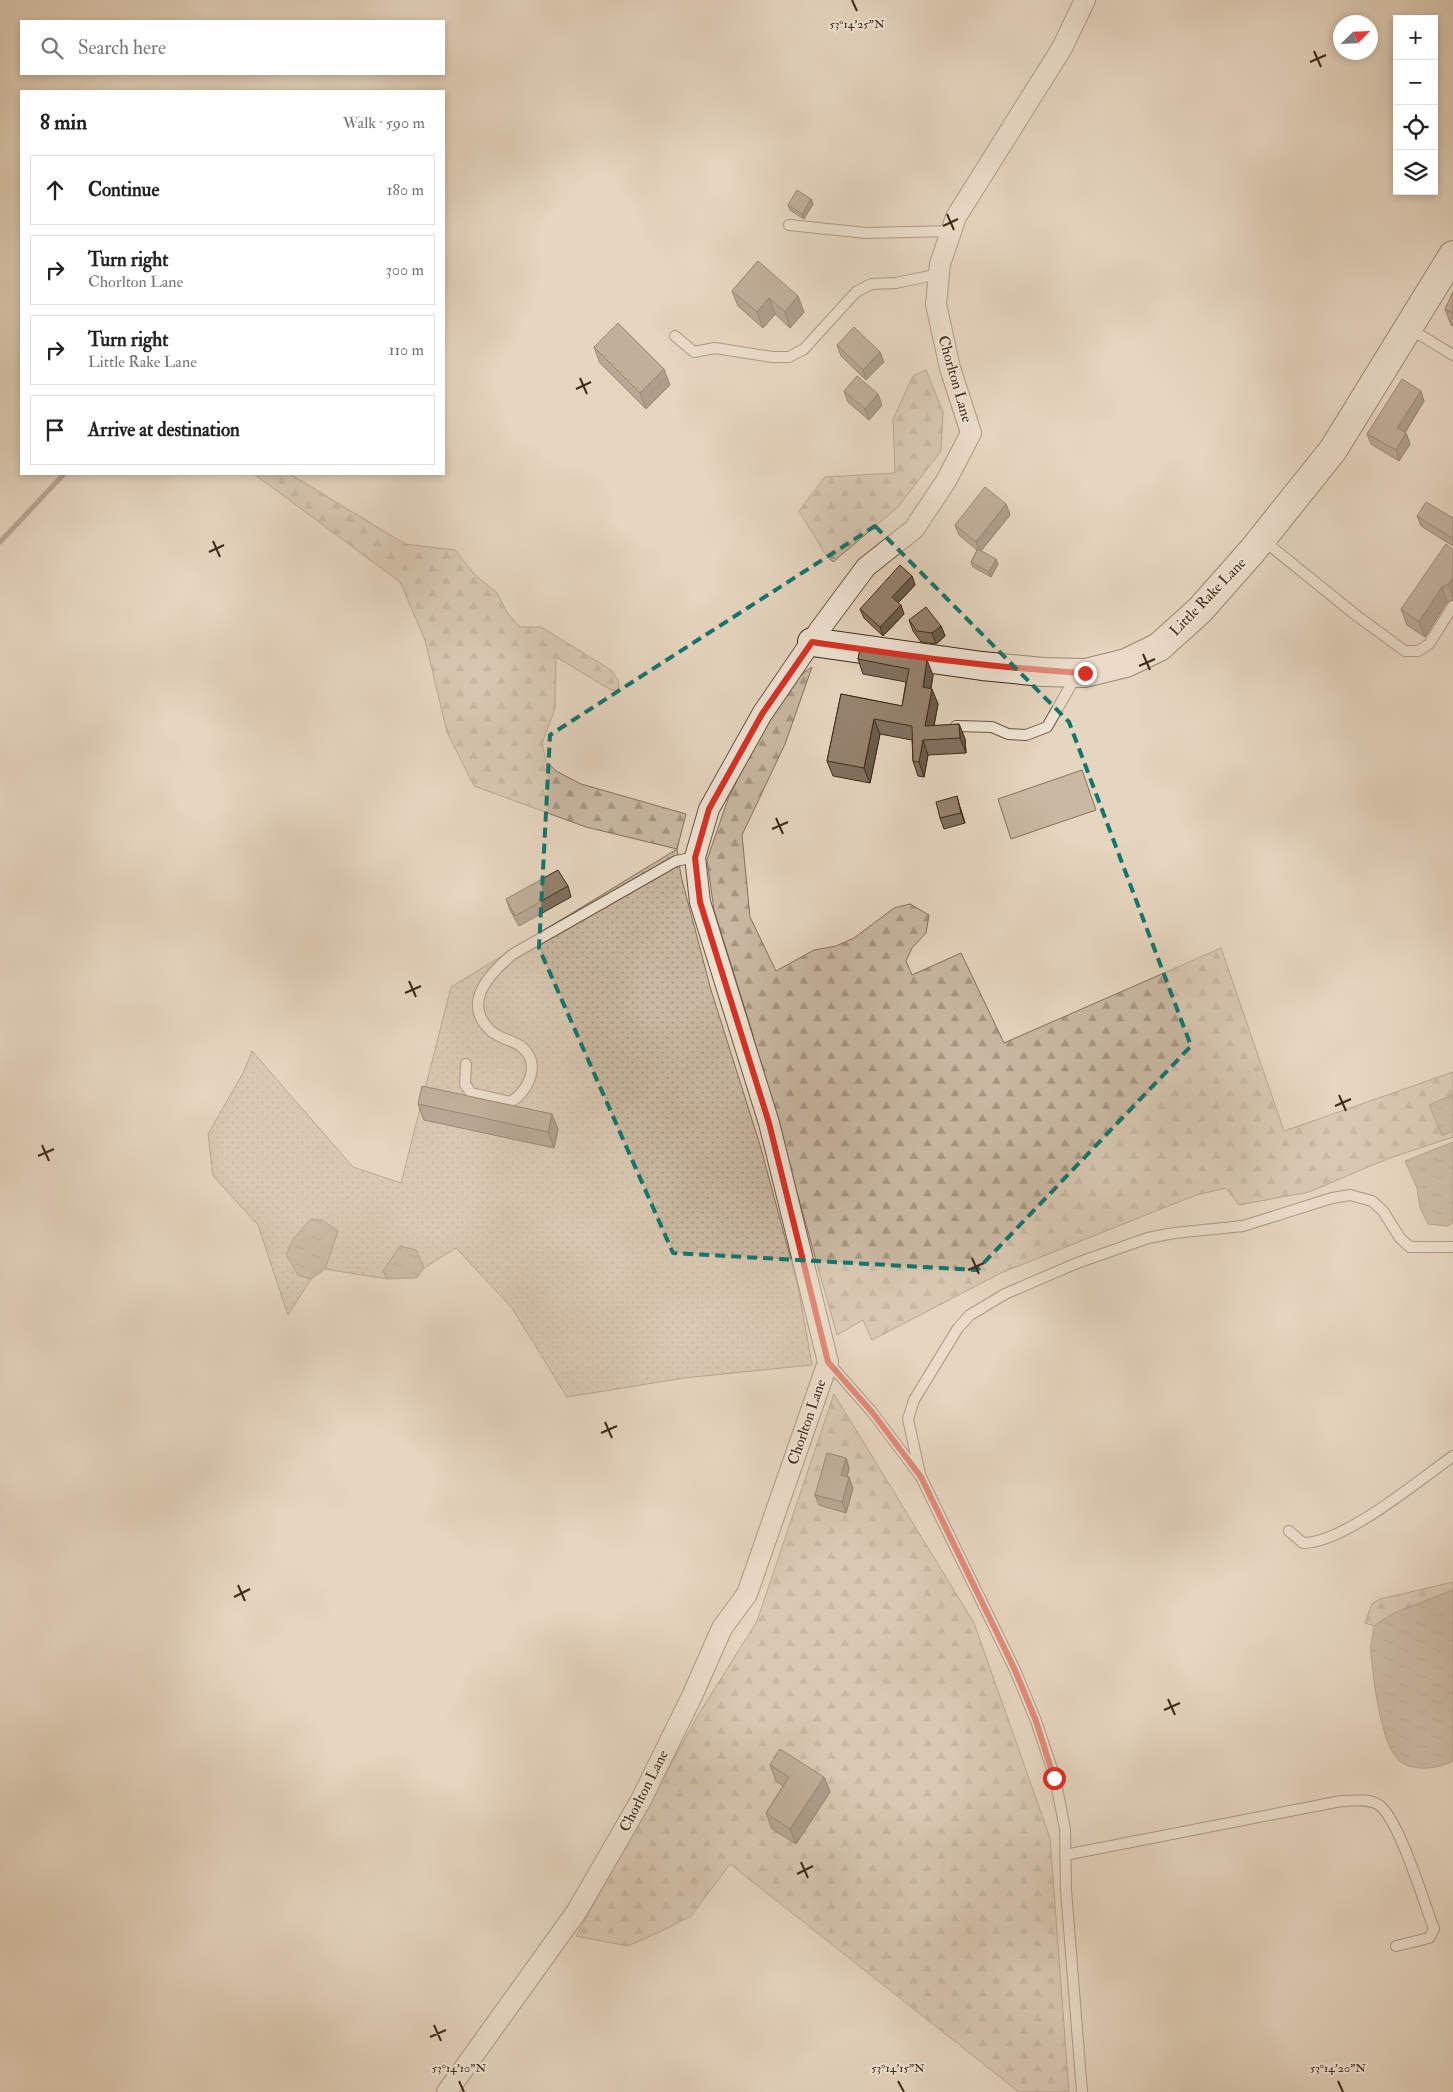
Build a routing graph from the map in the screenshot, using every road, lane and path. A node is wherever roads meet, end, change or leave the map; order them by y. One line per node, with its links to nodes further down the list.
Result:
1 (1085, 0): 3 (street, Chorlton Lane)
2 (789, 225): 3 (lane)
3 (951, 231): 5 (street, Chorlton Lane)
4 (1453, 254): 6 (street, Little Rake Lane)
5 (939, 274): 7 (lane); 11 (street, Chorlton Lane)
6 (1408, 327): 8 (lane); 9 (street, Little Rake Lane)
7 (675, 336)
8 (1453, 355)
9 (1262, 539): 10 (lane); 12 (street, Little Rake Lane)
10 (1453, 606)
11 (812, 642): 12 (street, Little Rake Lane); 14 (street, Chorlton Lane)
12 (1078, 673): 13 (lane)
13 (956, 726)
14 (695, 858): 15 (lane); 17 (street, Chorlton Lane)
15 (466, 1064)
16 (1453, 1247): 19 (lane)
17 (828, 1362): 19 (lane); 23 (street, Chorlton Lane)
18 (1453, 1456): 20 (lane)
19 (921, 1477): 21 (lane)
20 (1289, 1531)
21 (1065, 1855): 22 (lane); 24 (lane)
22 (1396, 1946)
23 (447, 2092)
24 (1082, 2092)

